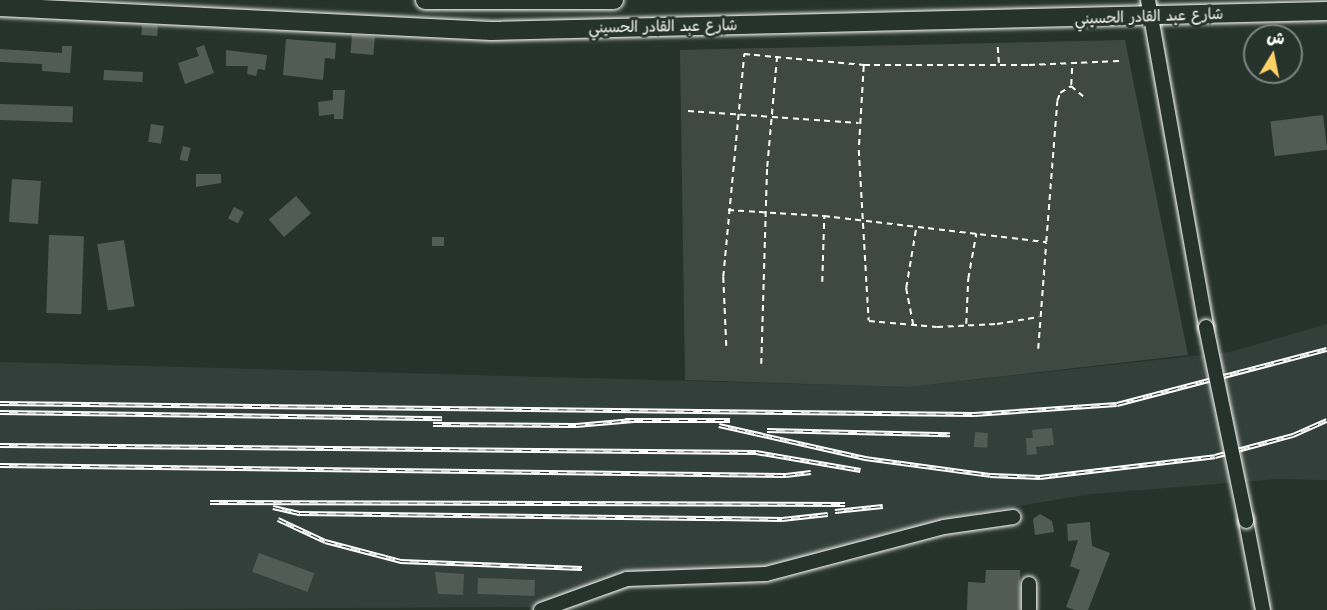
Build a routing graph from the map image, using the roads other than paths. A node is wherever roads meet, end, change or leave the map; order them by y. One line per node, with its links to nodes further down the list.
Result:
1 (425, 0): 2 (main road, شارع عبد القادر الحسيني)
2 (614, 0)
3 (0, 7): 4 (main road, شارع عبد القادر الحسيني)
4 (1148, 9): 5 (main road, شارع عبد القادر الحسيني); 10 (street, bridge)
5 (1327, 11)
6 (1013, 517): 8 (street)
7 (1029, 584): 9 (street)
8 (541, 610)
9 (1029, 610)
10 (1263, 610)

